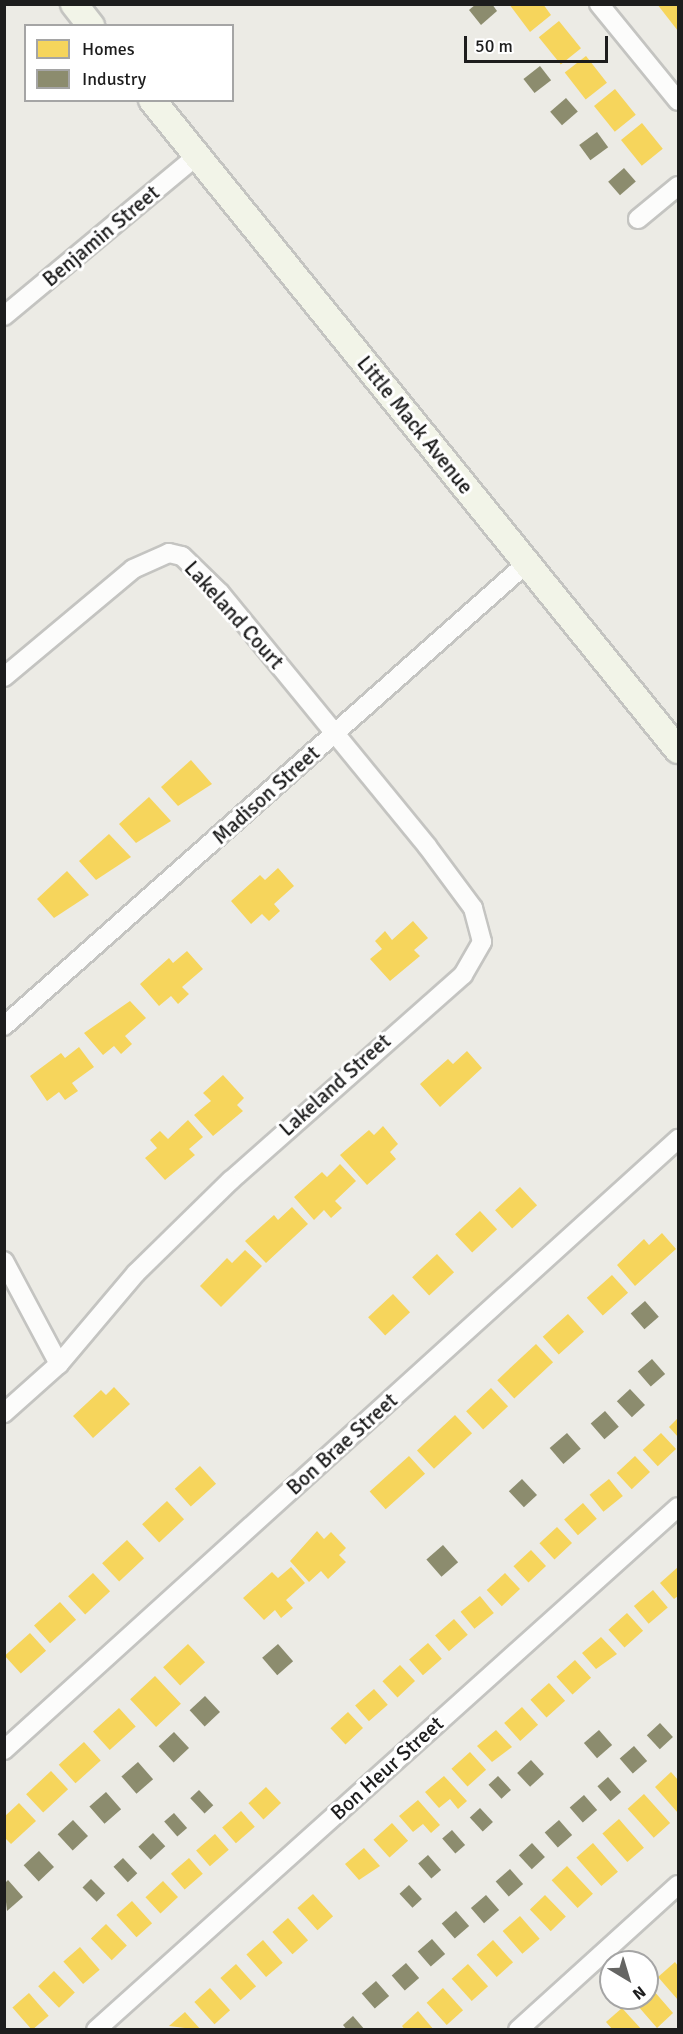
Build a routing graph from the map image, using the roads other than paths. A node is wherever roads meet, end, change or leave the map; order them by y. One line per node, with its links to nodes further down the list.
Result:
1 (74, 4): 3 (main road)
2 (599, 4): 4 (street)
3 (89, 24)
4 (678, 101)
5 (154, 102): 6 (main road, Little Mack Avenue)
6 (197, 156): 9 (street, Benjamin Street); 10 (main road, Little Mack Avenue)
7 (678, 186): 8 (street)
8 (638, 219)
9 (4, 316)
10 (527, 563): 12 (street, Madison Street); 13 (main road, Little Mack Avenue)
11 (4, 677): 12 (street, Lakeland Court)
12 (336, 732): 14 (street, Madison Street); 17 (street, Lakeland Street)
13 (678, 750)
14 (4, 1026)
15 (678, 1139): 20 (street, Bon Brae Street)
16 (4, 1261): 17 (street)
17 (59, 1364): 18 (street, Lakeland Street)
18 (4, 1413)
19 (678, 1507): 22 (street, Bon Heur Street)
20 (4, 1750)
21 (678, 1885): 23 (street)
22 (96, 2030)
23 (519, 2030)

